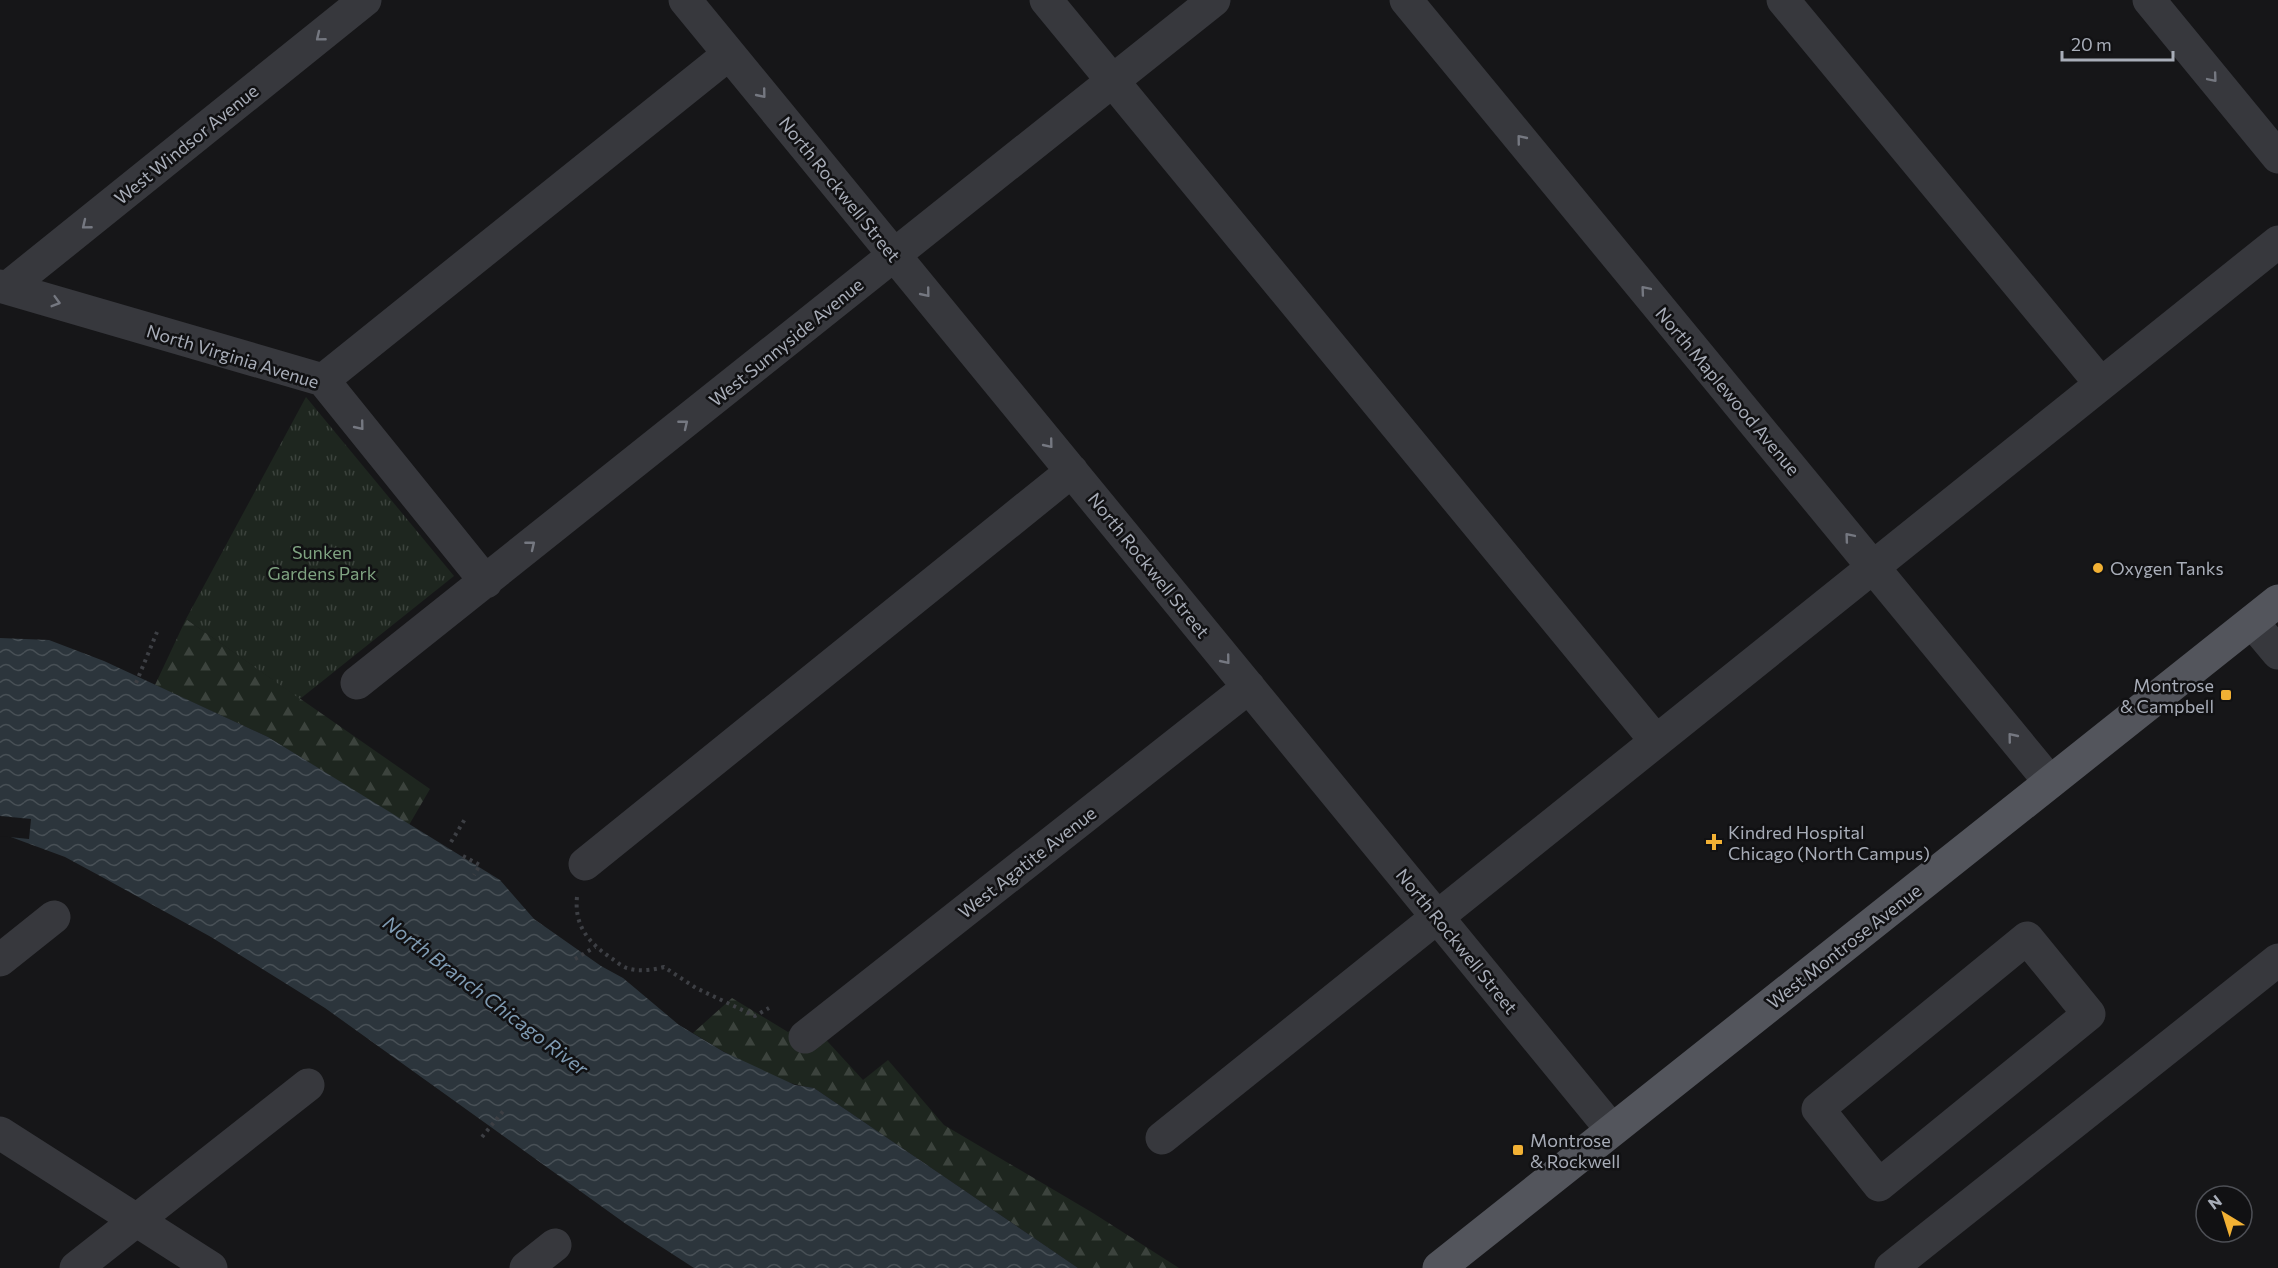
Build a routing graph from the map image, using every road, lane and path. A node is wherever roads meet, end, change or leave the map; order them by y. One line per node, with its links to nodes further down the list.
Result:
1 (365, 0): 13 (street, West Windsor Avenue, one-way to 13)
2 (685, 0): 8 (street, North Rockwell Street)
3 (1046, 0): 9 (street)
4 (1214, 0): 9 (street, West Sunnyside Avenue)
5 (1406, 0): 17 (street, North Maplewood Avenue, one-way to 5)
6 (1783, 0): 15 (street)
7 (2149, 0): 10 (street, one-way to 10)
8 (729, 54): 12 (street, North Rockwell Street, one-way to 12); 14 (street)
9 (1112, 81): 12 (street, West Sunnyside Avenue); 26 (street)
10 (2278, 157)
11 (2278, 242): 15 (street)
12 (894, 256): 16 (street, North Rockwell Street, one-way to 16); 18 (street, West Sunnyside Avenue, one-way to 12)
13 (4, 287): 14 (street, North Virginia Avenue, one-way to 14)
14 (323, 380): 18 (street, North Virginia Avenue, one-way to 18)
15 (2101, 384): 17 (street)
16 (1072, 471): 25 (street, North Rockwell Street, one-way to 25); 31 (street)
17 (1873, 567): 26 (street); 27 (street, North Maplewood Avenue, one-way to 17)
18 (486, 582): 24 (street, West Sunnyside Avenue)
19 (2278, 601): 20 (main road, West Montrose Avenue)
20 (2252, 621): 22 (street); 27 (main road, West Montrose Avenue)
21 (157, 632): 23 (path)
22 (2278, 653)
23 (136, 683)
24 (357, 683)
25 (1248, 687): 34 (street, North Rockwell Street); 40 (street, West Agatite Avenue)
26 (1656, 741): 34 (street)
27 (2050, 782): 44 (main road, West Montrose Avenue)
28 (465, 819): 29 (path)
29 (451, 842)
30 (463, 856): 32 (path)
31 (585, 864): 35 (path)
32 (474, 875)
33 (54, 917): 37 (street)
34 (1437, 917): 44 (street, North Rockwell Street); 47 (street)
35 (595, 947): 36 (path); 39 (path)
36 (575, 959)
37 (0, 960)
38 (2278, 960): 54 (street)
39 (769, 1008)
40 (805, 1037)
41 (308, 1084): 48 (street)
42 (1818, 1109): 42 (street)
43 (504, 1110): 46 (path)
44 (1612, 1130): 53 (main road, West Montrose Avenue)
45 (0, 1133): 48 (street)
46 (482, 1137)
47 (1162, 1138)
48 (138, 1219): 50 (street); 51 (street)
49 (555, 1245): 52 (street)
50 (76, 1268)
51 (211, 1268)
52 (526, 1268)
53 (1439, 1268)
54 (1891, 1268)

